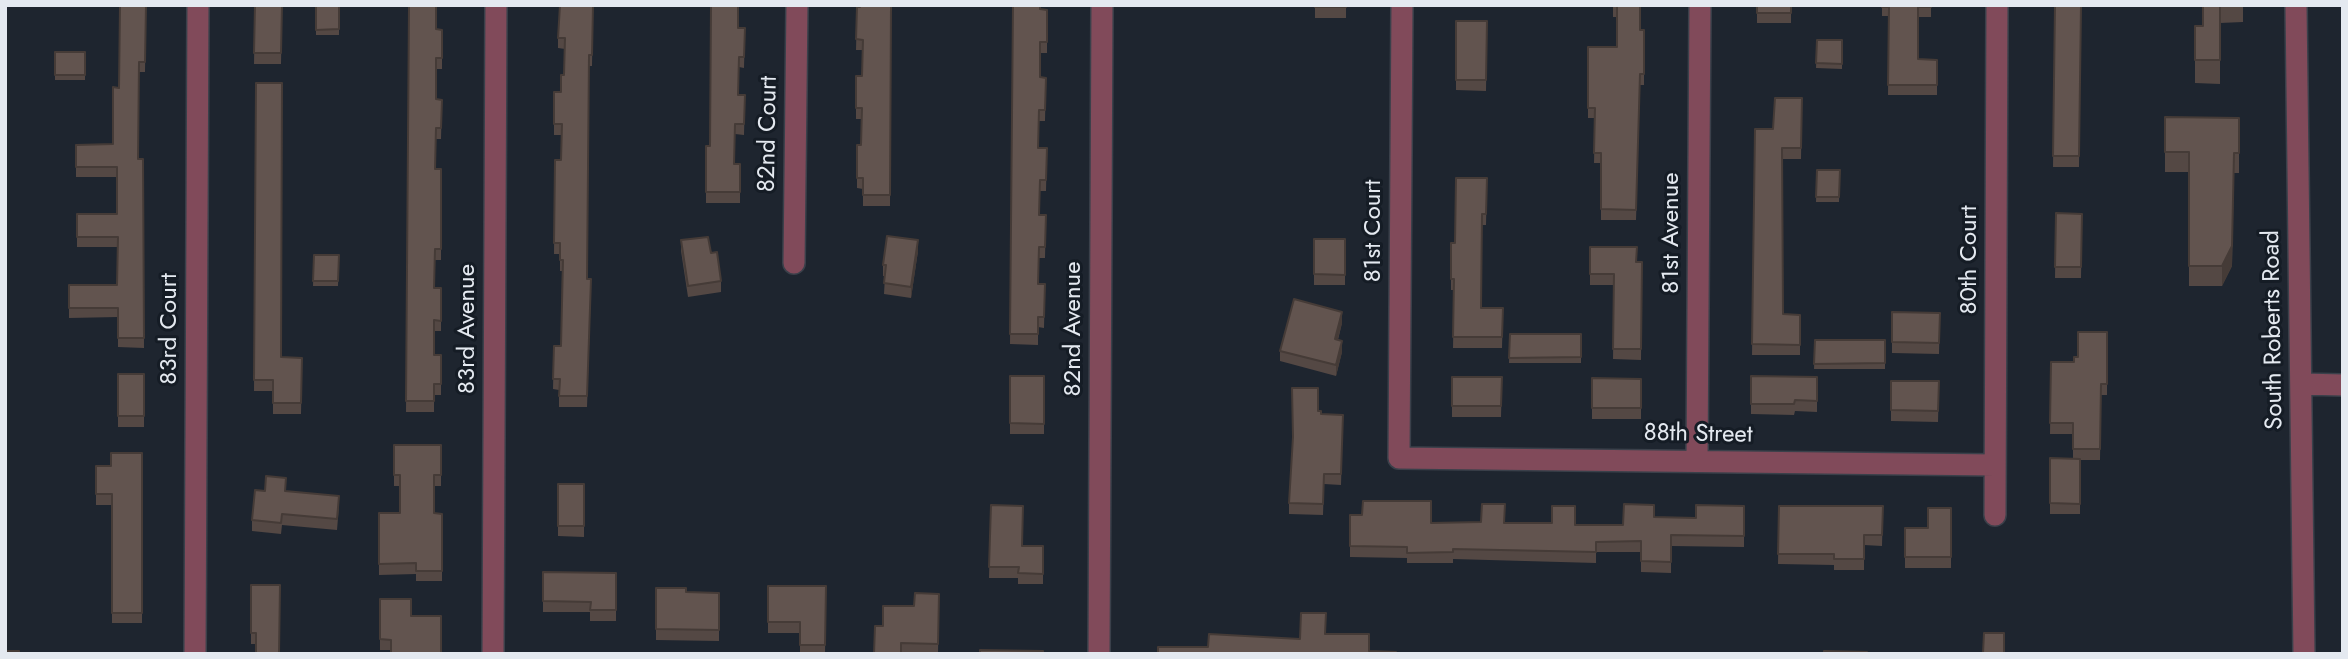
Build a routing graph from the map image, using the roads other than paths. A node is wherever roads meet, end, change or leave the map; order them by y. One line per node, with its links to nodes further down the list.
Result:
1 (198, 5): 16 (street, 83rd Court)
2 (496, 5): 17 (street, 83rd Avenue)
3 (796, 5): 9 (street, 82nd Court)
4 (1102, 5): 18 (street, 82nd Avenue)
5 (1402, 5): 12 (street, 81st Court)
6 (1700, 5): 13 (street, 81st Avenue)
7 (1997, 5): 14 (street, 80th Court)
8 (2296, 5): 10 (street, South Roberts Road)
9 (794, 263)
10 (2301, 384): 11 (street); 19 (street, South Roberts Road)
11 (2343, 384)
12 (1399, 458): 13 (street, 88th Street)
13 (1697, 461): 14 (street, 88th Street)
14 (1995, 465): 15 (street, 80th Court)
15 (1995, 515)
16 (195, 654)
17 (493, 654)
18 (1099, 654)
19 (2304, 654)

